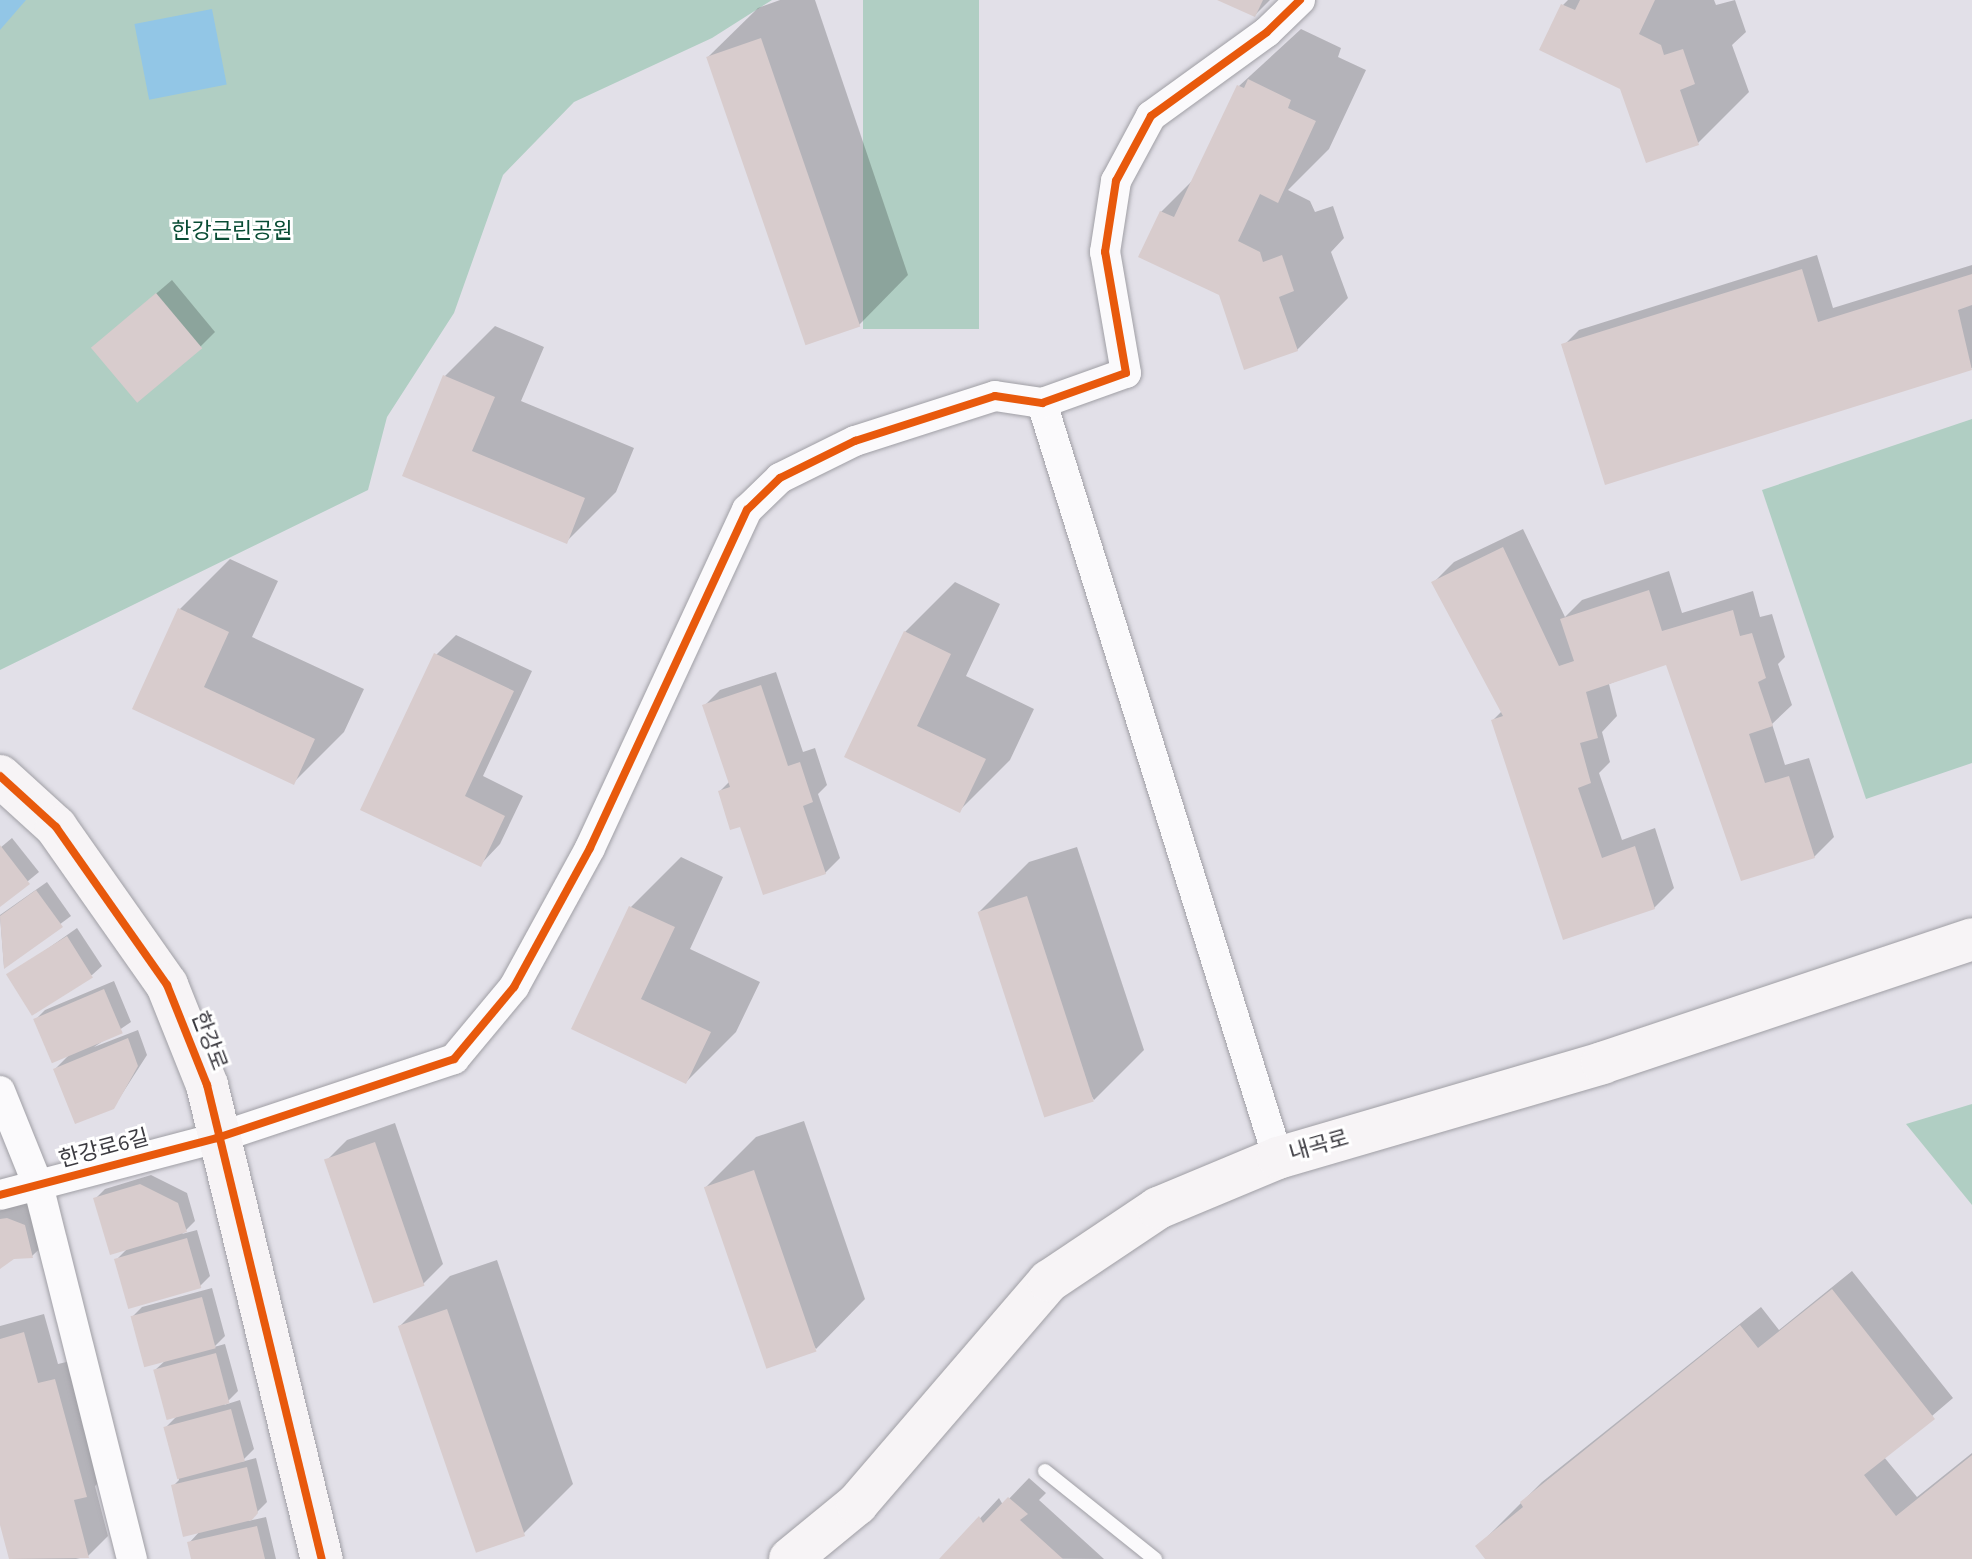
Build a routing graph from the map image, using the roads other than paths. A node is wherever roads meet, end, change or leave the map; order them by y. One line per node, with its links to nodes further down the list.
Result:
1 (1300, 0): 2 (street)
2 (1042, 403): 6 (street, 한강로6길); 7 (street)
3 (0, 776): 6 (main road, 한강로)
4 (1972, 939): 7 (main road, 내곡로)
5 (0, 1091): 8 (street, 한강로6길)
6 (217, 1138): 8 (street, 한강로6길); 12 (main road, 한강로)
7 (1278, 1158): 13 (main road, 내곡로)
8 (38, 1185): 9 (street, 한강로6길); 11 (street, 한강로6길)
9 (0, 1195)
10 (1045, 1471): 14 (lane)
11 (132, 1559)
12 (322, 1559)
13 (790, 1559)
14 (1155, 1559)

